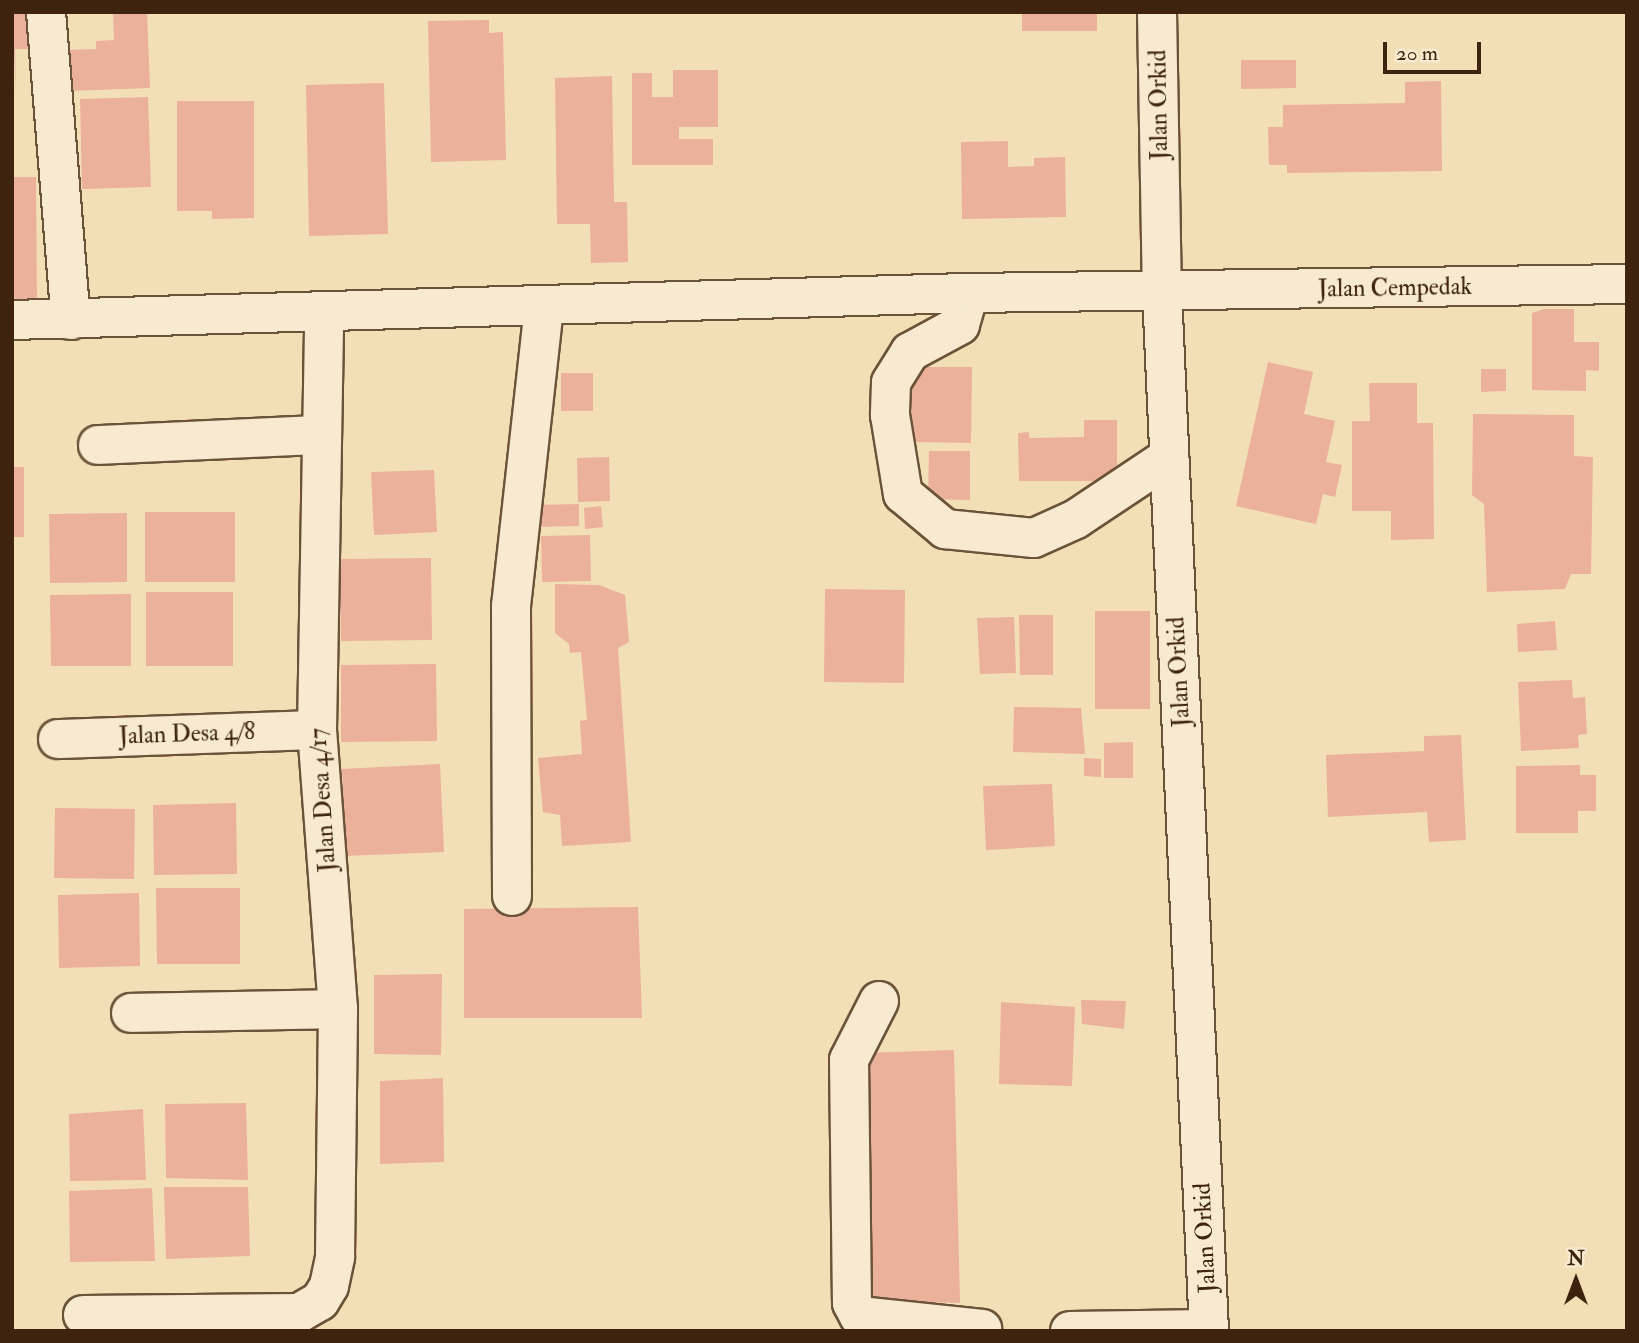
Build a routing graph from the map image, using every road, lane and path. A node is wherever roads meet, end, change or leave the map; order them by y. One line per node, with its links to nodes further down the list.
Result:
1 (46, 12): 9 (street)
2 (1157, 12): 3 (street, Jalan Orkid)
3 (1162, 292): 4 (street, Jalan Cempedak); 5 (street, Jalan Cempedak); 12 (street, Jalan Orkid)
4 (969, 293): 6 (street, Jalan Cempedak); 12 (street)
5 (1625, 294)
6 (544, 306): 7 (street, Jalan Cempedak); 15 (street)
7 (324, 314): 9 (street, Jalan Cempedak); 10 (street, Jalan Desa 4/17)
8 (12, 320): 9 (street, Jalan Cempedak)
9 (71, 320)
10 (320, 435): 11 (street); 13 (street, Jalan Desa 4/17)
11 (98, 446)
12 (1170, 457): 21 (street, Jalan Orkid)
13 (317, 730): 14 (street, Jalan Desa 4/8); 17 (street, Jalan Desa 4/17)
14 (58, 739)
15 (512, 896)
16 (879, 1001): 20 (street)
17 (338, 1009): 18 (street); 19 (street, Jalan Desa 4/17)
18 (131, 1013)
19 (83, 1315)
20 (992, 1330)
21 (1209, 1330): 22 (street)
22 (1070, 1331)

